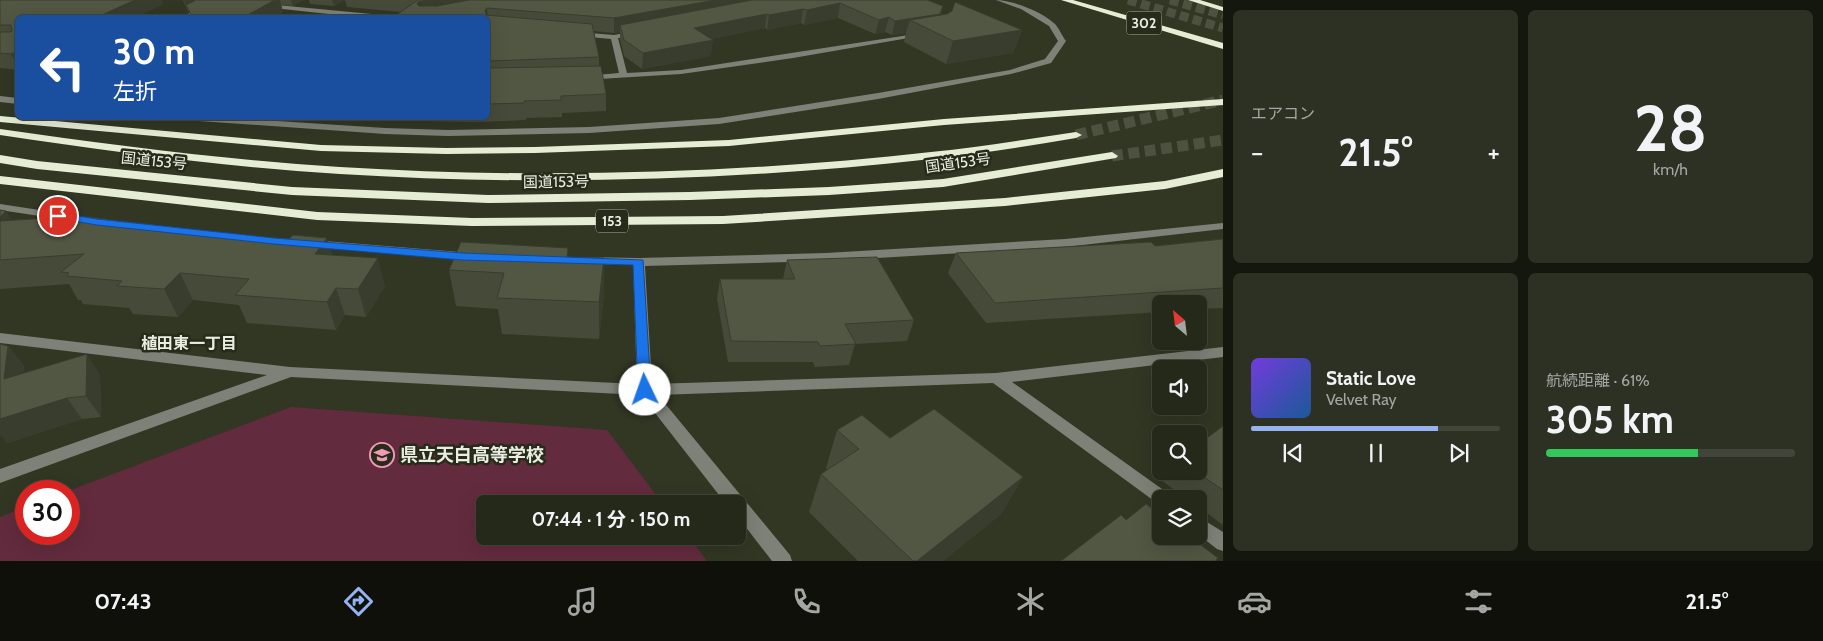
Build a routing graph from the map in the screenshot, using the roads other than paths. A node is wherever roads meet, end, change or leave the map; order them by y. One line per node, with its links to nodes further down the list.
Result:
1 (202, 0): 7 (street)
2 (999, 0): 27 (street)
3 (1065, 0): 15 (highway, 302)
4 (1077, 0): 15 (highway)
5 (1192, 0): 11 (highway)
6 (1217, 0): 8 (highway)
7 (221, 1): 13 (street)
8 (1223, 2)
9 (344, 4): 12 (street)
10 (254, 5): 12 (street)
11 (1223, 10)
12 (330, 12): 14 (street)
13 (190, 15)
14 (362, 15)
15 (1131, 18): 20 (highway, 302)
16 (643, 32): 19 (street)
17 (930, 33): 21 (street)
18 (575, 34): 19 (street)
19 (614, 37): 21 (street)
20 (1223, 46)
21 (624, 76): 22 (street)
22 (579, 79)
23 (0, 99): 24 (street)
24 (15, 99)
25 (1223, 102): 26 (highway)
26 (0, 119)
27 (228, 120)
28 (0, 132): 29 (highway, 国道153号)
29 (1076, 135)
30 (1112, 156): 31 (highway, 国道153号 / 153)
31 (0, 159)
32 (1223, 173): 33 (highway, 153)
33 (0, 180)
34 (0, 207): 35 (street)
35 (87, 221)
36 (1223, 226): 40 (street)
37 (304, 244): 38 (street)
38 (482, 257)
39 (570, 260): 40 (street)
40 (639, 262): 45 (street)
41 (0, 338): 43 (street)
42 (1223, 352): 44 (street)
43 (290, 372): 45 (street); 46 (street)
44 (996, 378): 45 (street); 47 (street)
45 (645, 390): 48 (street)
46 (0, 476)
47 (1152, 491)
48 (730, 495)
49 (746, 515): 52 (street)
50 (1207, 531): 51 (street)
51 (1223, 542)
52 (784, 561)

